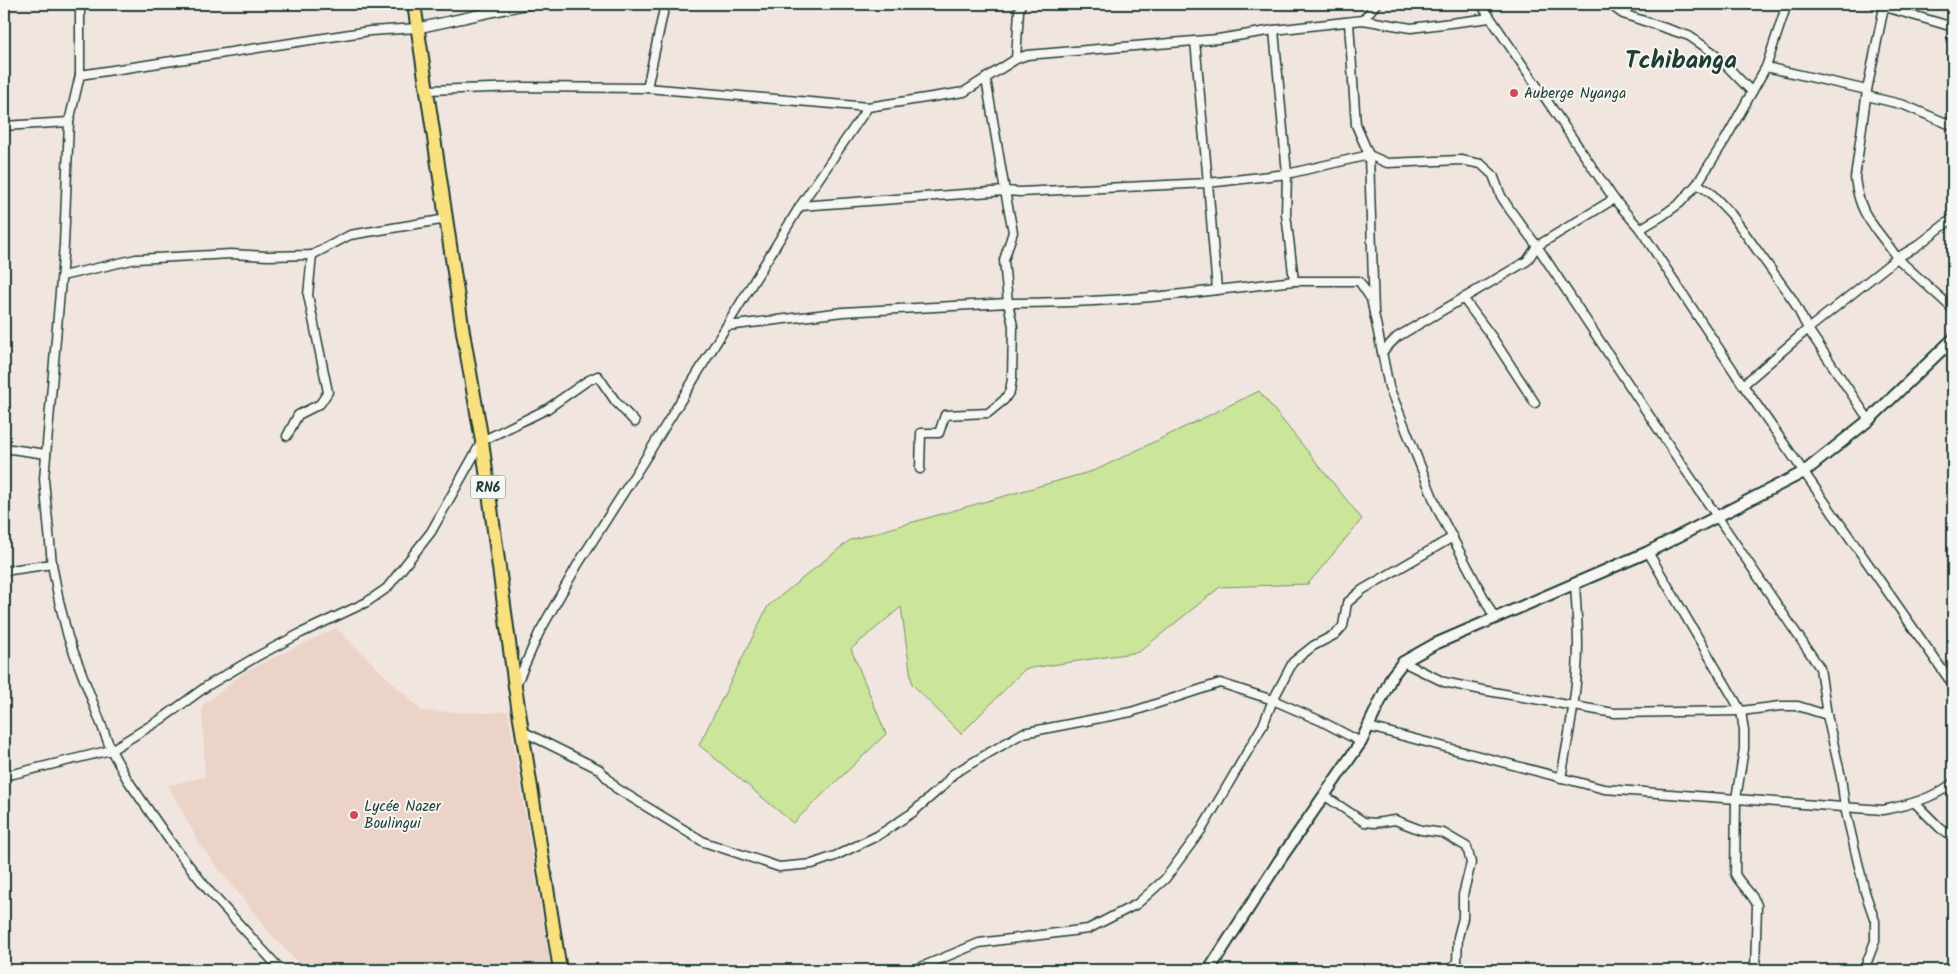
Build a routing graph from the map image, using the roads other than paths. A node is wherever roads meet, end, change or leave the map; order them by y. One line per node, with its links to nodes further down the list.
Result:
1 (80, 4): 21 (street)
2 (414, 4): 16 (highway, RN6)
3 (528, 4): 16 (street)
4 (665, 4): 23 (street)
5 (1021, 4): 19 (street)
6 (1376, 4): 13 (street)
7 (1480, 4): 12 (street)
8 (1613, 4): 25 (street)
9 (1787, 4): 20 (street)
10 (1875, 4): 11 (street)
11 (1884, 7): 15 (street); 26 (street)
12 (1490, 18): 13 (street); 36 (street)
13 (1363, 20): 14 (street)
14 (1349, 23): 17 (street); 31 (street)
15 (1953, 27)
16 (418, 28): 21 (street); 24 (highway, RN6)
17 (1274, 30): 18 (street); 32 (street)
18 (1196, 41): 19 (street); 33 (street)
19 (1016, 59): 22 (street)
20 (1766, 66): 25 (street); 26 (street)
21 (80, 75): 28 (street)
22 (986, 79): 27 (street); 35 (street)
23 (647, 88): 24 (street); 27 (street)
24 (427, 90): 39 (highway, RN6)
25 (1752, 92): 34 (street)
26 (1867, 93): 30 (street); 43 (street)
27 (868, 107): 37 (street)
28 (69, 122): 29 (street); 44 (street)
29 (4, 126)
30 (1953, 126)
31 (1369, 155): 32 (street); 41 (street); 50 (street)
32 (1287, 174): 33 (street); 45 (street)
33 (1208, 183): 35 (street); 46 (street)
34 (1697, 184): 40 (street); 52 (street)
35 (1005, 191): 37 (street); 48 (street)
36 (1614, 199): 40 (street); 41 (street)
37 (800, 206): 51 (street)
38 (1953, 218): 43 (street)
39 (447, 219): 42 (street); 62 (highway, RN6)
40 (1640, 229): 57 (street)
41 (1537, 246): 47 (street); 67 (street)
42 (312, 255): 44 (street); 61 (street)
43 (1897, 258): 49 (street); 52 (street)
44 (62, 276): 64 (street)
45 (1294, 281): 46 (street); 50 (street)
46 (1217, 290): 48 (street)
47 (1463, 298): 55 (street); 58 (street)
48 (1008, 303): 51 (street); 65 (street)
49 (1953, 309)
50 (1374, 313): 55 (street)
51 (727, 326): 76 (street)
52 (1808, 329): 57 (street); 59 (street)
53 (1953, 339): 54 (main road)
54 (1944, 348): 56 (street); 59 (main road)
55 (1382, 352): 68 (street)
56 (1953, 355)
57 (1743, 385): 66 (street)
58 (1535, 403)
59 (1869, 420): 66 (main road)
60 (635, 422): 62 (street)
61 (287, 436)
62 (482, 441): 76 (highway, RN6); 84 (street)
63 (4, 448): 64 (street)
64 (46, 454): 70 (street)
65 (920, 469)
66 (1804, 472): 67 (main road); 75 (street)
67 (1717, 517): 69 (main road); 80 (street)
68 (1453, 537): 73 (street); 77 (street)
69 (1648, 552): 72 (main road); 79 (street)
70 (52, 564): 71 (street); 84 (street)
71 (4, 571)
72 (1576, 584): 73 (main road); 78 (street)
73 (1495, 619): 74 (main road)
74 (1404, 662): 78 (street); 81 (main road)
75 (1953, 685)
76 (515, 687): 82 (highway, RN6)
77 (1273, 700): 82 (street); 83 (street); 95 (street)
78 (1574, 706): 79 (street); 86 (street)
79 (1741, 711): 80 (street); 89 (street)
80 (1826, 715): 91 (street)
81 (1369, 727): 83 (main road); 86 (street)
82 (522, 731): 94 (highway, RN6)
83 (1361, 742): 88 (main road)
84 (111, 750): 85 (street); 93 (street)
85 (4, 775)
86 (1561, 778): 89 (street)
87 (1953, 783): 90 (street)
88 (1325, 796): 96 (main road); 97 (street)
89 (1736, 798): 91 (street); 98 (street)
90 (1915, 803): 91 (street); 92 (street)
91 (1845, 808): 99 (street)
92 (1953, 838)
93 (281, 970)
94 (560, 970)
95 (914, 970)
96 (1209, 970)
97 (1450, 970)
98 (1755, 970)
99 (1864, 970)

